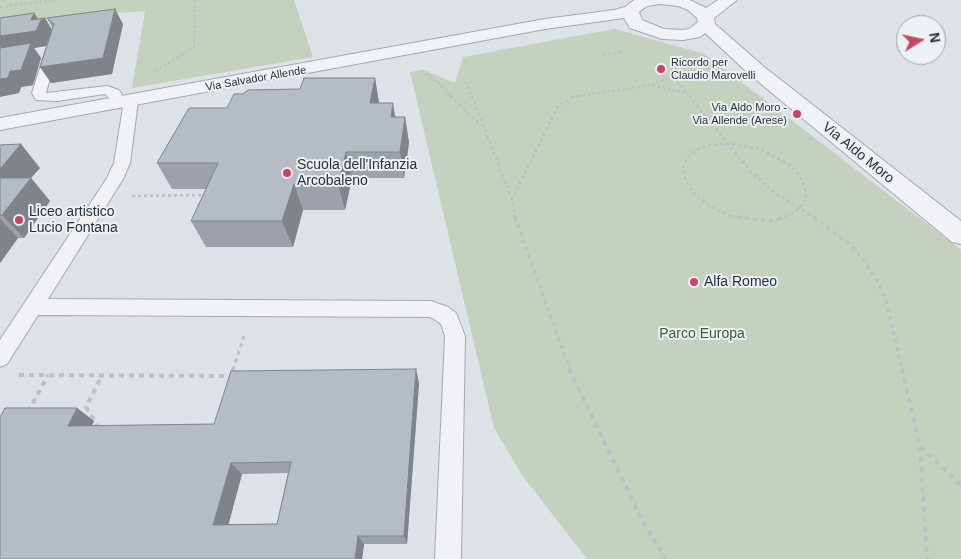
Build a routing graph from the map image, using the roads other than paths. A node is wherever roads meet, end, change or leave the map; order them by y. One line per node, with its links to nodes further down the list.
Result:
1 (729, 0): 4 (street)
2 (675, 1): 4 (street, Via Aldo Moro)
3 (643, 3): 5 (street); 6 (street, Via Salvador Allende)
4 (705, 14): 7 (street); 9 (street, Via Aldo Moro)
5 (643, 28): 6 (street, Via Salvador Allende); 7 (street, Via Salvador Allende)
6 (512, 31): 10 (street, Via Salvador Allende)
7 (683, 35): 9 (street, Via Aldo Moro)
8 (46, 53): 10 (lane)
9 (756, 70): 12 (street, Via Aldo Moro)
10 (123, 102): 11 (street, Via Salvador Allende); 13 (lane)
11 (0, 124)
12 (961, 235)
13 (33, 307): 14 (lane); 15 (lane)
14 (0, 358)
15 (448, 559)

